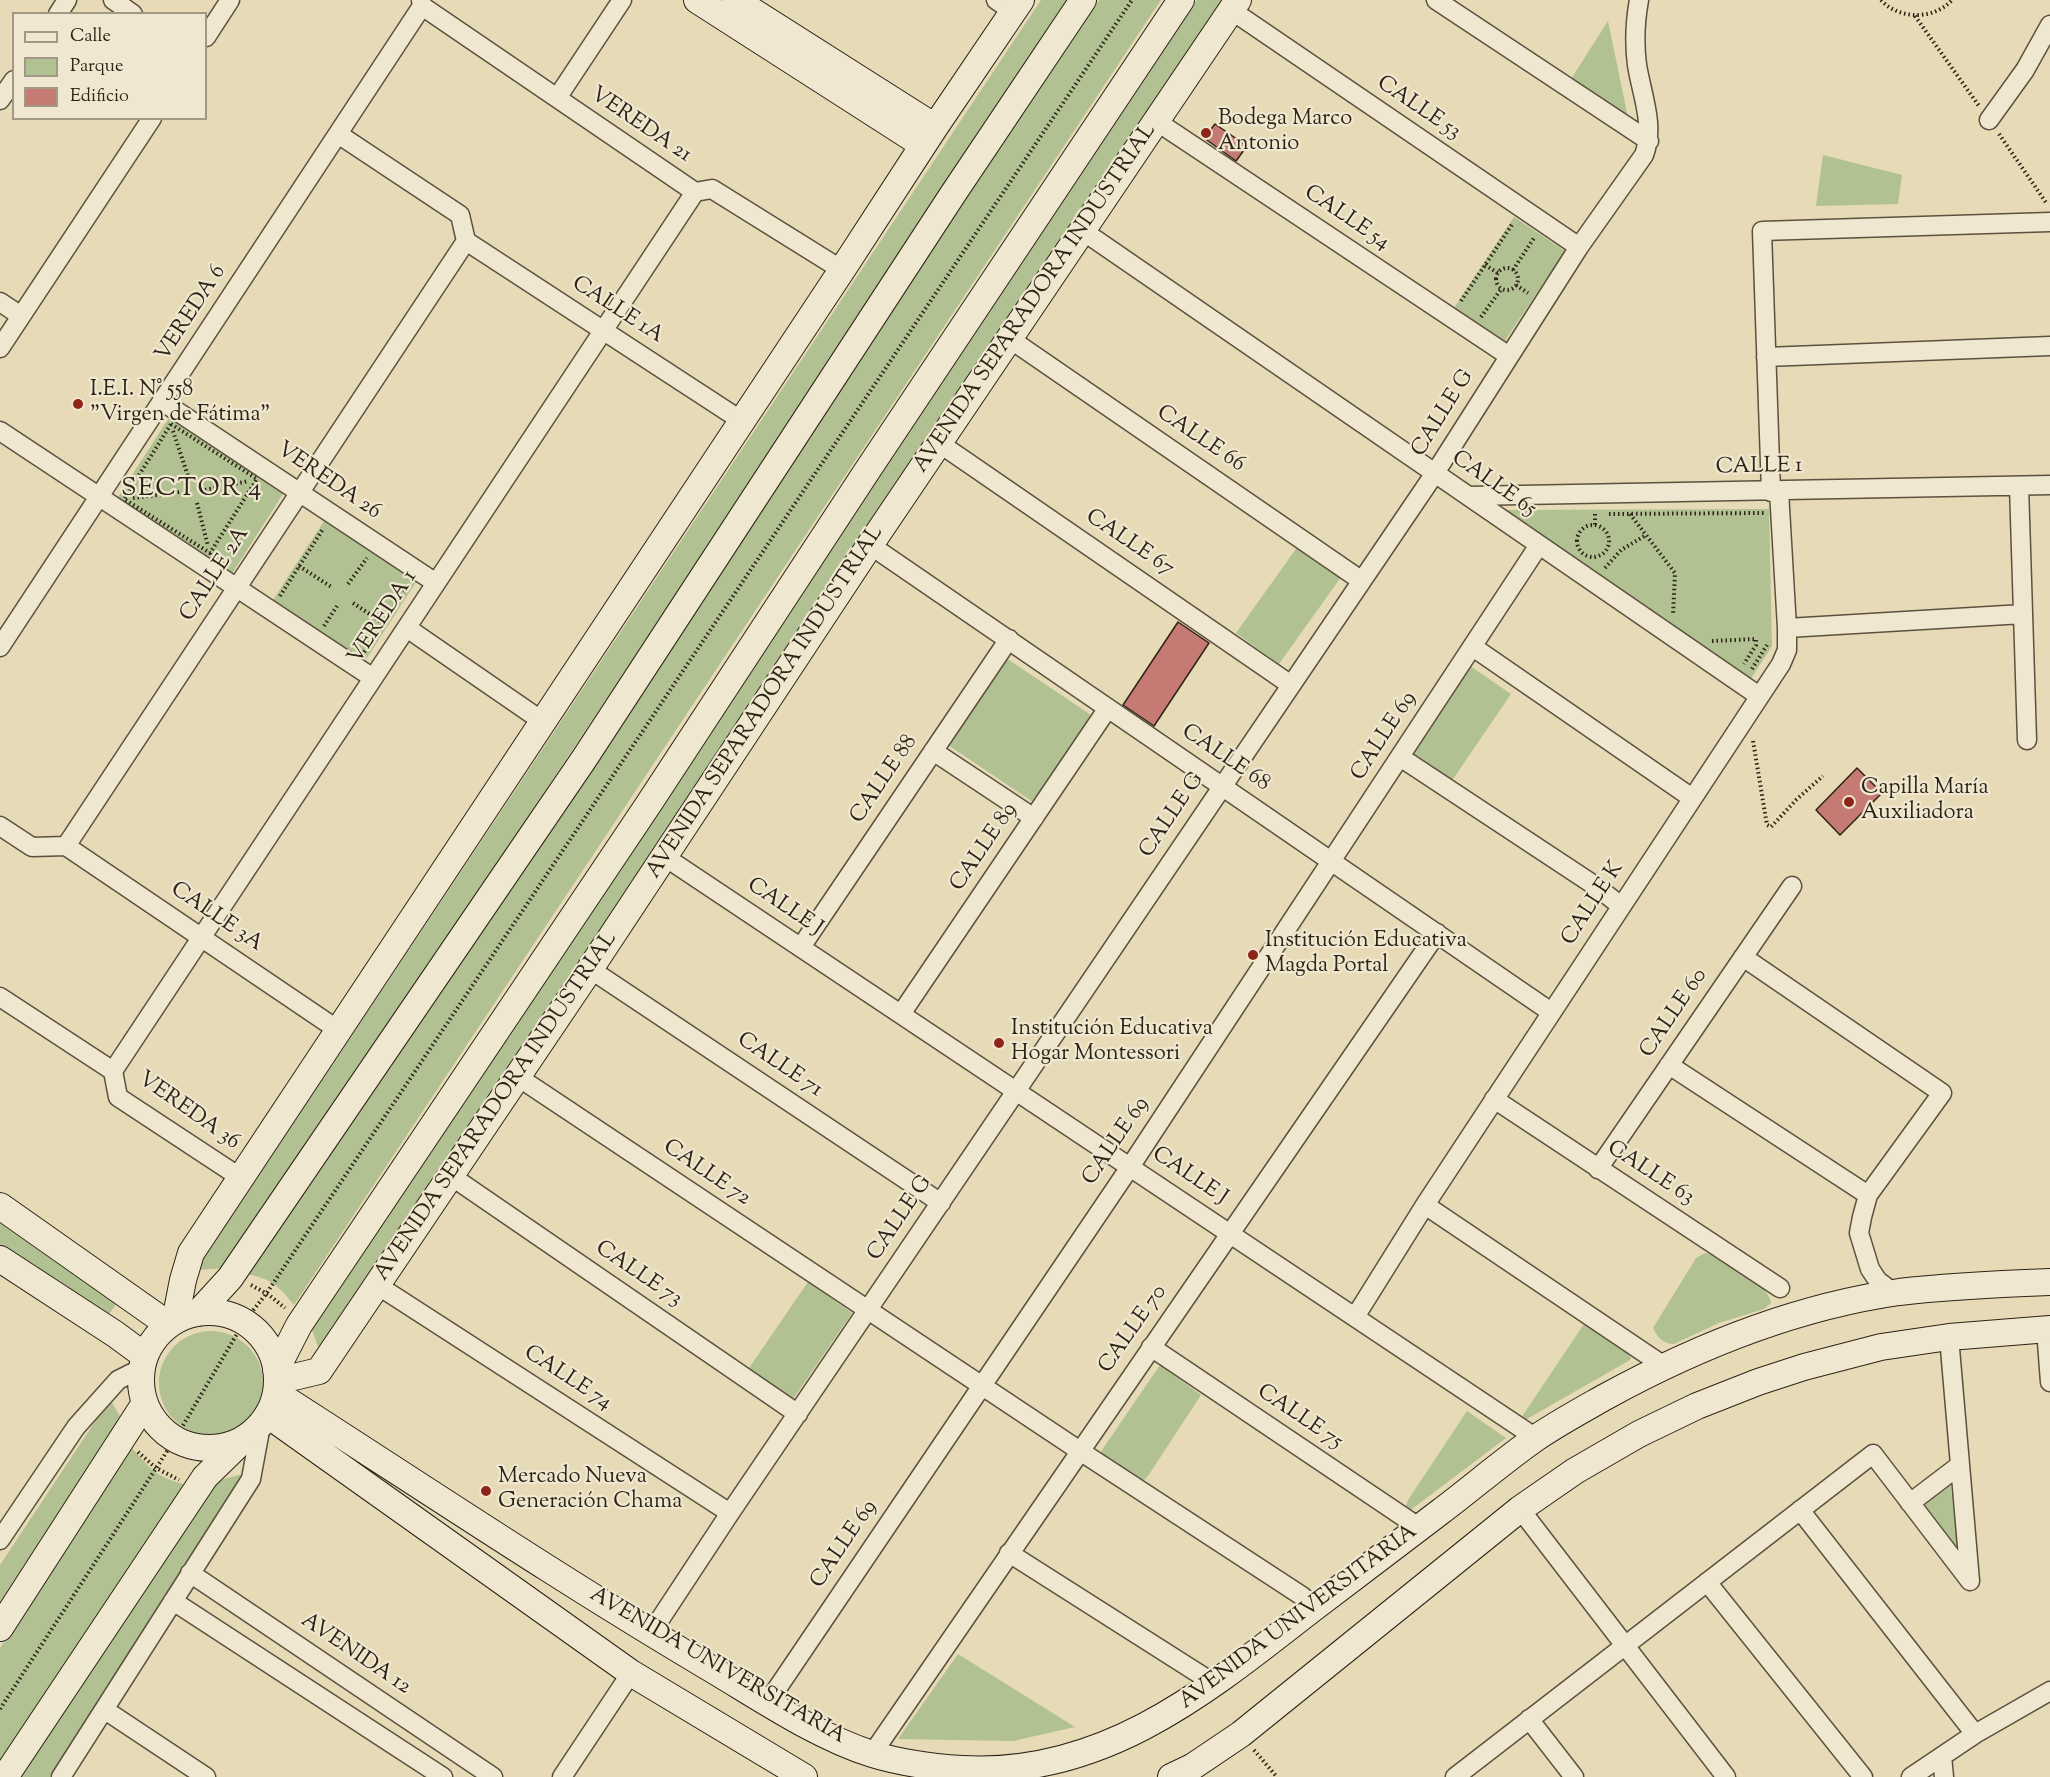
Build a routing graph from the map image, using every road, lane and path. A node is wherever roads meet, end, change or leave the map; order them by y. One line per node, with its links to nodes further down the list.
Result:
1 (113, 0): 16 (street)
2 (230, 0): 18 (street)
3 (622, 0): 20 (street)
4 (697, 0): 26 (street)
5 (735, 0): 26 (street)
6 (1083, 0): 151 (street)
7 (1132, 0): 156 (path)
8 (1181, 0): 161 (street, AVENIDA SEPARADORA INDUSTRIAL)
9 (1436, 0): 27 (street)
10 (1640, 0): 27 (street)
11 (1881, 0): 12 (path)
12 (1952, 0)
13 (422, 3): 20 (street, VEREDA 21); 25 (street, VEREDA 6)
14 (1010, 4): 26 (street)
15 (1235, 5): 24 (street, AVENIDA SEPARADORA INDUSTRIAL); 34 (street, CALLE 53)
16 (130, 12)
17 (2050, 25): 23 (street)
18 (207, 35)
19 (12, 83): 21 (street)
20 (557, 98): 28 (street, VEREDA 21)
21 (0, 100)
22 (151, 120): 43 (street)
23 (1989, 120)
24 (1156, 121): 32 (street, AVENIDA SEPARADORA INDUSTRIAL); 44 (street, CALLE 54)
25 (338, 134): 33 (street); 52 (street, VEREDA 6)
26 (929, 136): 36 (street)
27 (1649, 141): 34 (street, CALLE G)
28 (695, 192): 36 (street, VEREDA 21); 45 (street, VEREDA 1)
29 (2050, 222): 51 (street)
30 (1522, 225): 35 (path)
31 (1529, 230): 37 (path)
32 (1083, 231): 47 (street, AVENIDA SEPARADORA INDUSTRIAL); 57 (street, CALLE 65)
33 (466, 241): 45 (street, CALLE 1A); 65 (street, CALLE 2A)
34 (1579, 247): 50 (street, CALLE G)
35 (1485, 265): 38 (path); 44 (path)
36 (842, 270): 53 (street)
37 (1513, 270): 38 (path); 39 (path)
38 (1498, 273): 40 (path)
39 (1516, 285): 40 (path); 41 (path)
40 (1502, 288): 46 (path)
41 (1533, 296)
42 (0, 302): 43 (street)
43 (21, 316): 49 (street)
44 (1450, 317): 46 (street, CALLE 54)
45 (603, 330): 53 (street, CALLE 1A); 87 (street, VEREDA 1)
46 (1472, 331): 50 (street, CALLE 54)
47 (1010, 339): 56 (street, AVENIDA SEPARADORA INDUSTRIAL); 85 (street, CALLE 66)
48 (2050, 346): 51 (street)
49 (0, 348)
50 (1509, 356): 57 (street, CALLE G)
51 (1766, 357): 63 (street)
52 (163, 402): 54 (path); 58 (street, VEREDA 26); 67 (street, VEREDA 6)
53 (742, 421): 112 (street)
54 (171, 424): 58 (path); 59 (path); 68 (path)
55 (0, 431): 67 (street)
56 (939, 443): 77 (street, AVENIDA SEPARADORA INDUSTRIAL); 109 (street, CALLE 67)
57 (1435, 473): 66 (street, CALLE 65); 85 (street, CALLE G)
58 (260, 474): 62 (path); 65 (street, VEREDA 26); 80 (path)
59 (189, 479)
60 (2019, 486): 61 (street, CALLE 1); 63 (street, CALLE 1); 94 (street)
61 (2050, 486)
62 (206, 490)
63 (1775, 491): 66 (street, CALLE 1); 98 (street, CALLE K)
64 (180, 492): 68 (path)
65 (300, 492): 87 (street, VEREDA 26); 89 (street, CALLE 2A)
66 (1468, 496): 78 (street, CALLE 65)
67 (100, 497): 89 (street); 104 (street, VEREDA 6)
68 (124, 499): 80 (path)
69 (197, 503): 80 (path)
70 (1765, 513): 73 (path)
71 (1584, 514): 72 (path)
72 (1595, 514): 73 (path); 74 (path)
73 (1630, 514): 76 (path)
74 (1595, 525): 79 (path); 79 (path)
75 (325, 526): 83 (path)
76 (1646, 536): 81 (path); 96 (path)
77 (870, 545): 100 (street, CALLE 68); 123 (street, AVENIDA SEPARADORA INDUSTRIAL)
78 (1539, 545): 103 (street, CALLE 69); 110 (street, CALLE 65)
79 (1605, 552): 81 (path)
80 (210, 553)
81 (1613, 559): 84 (path)
82 (377, 560): 88 (path)
83 (299, 566): 90 (path); 91 (path)
84 (1598, 574)
85 (1362, 581): 109 (street, CALLE G)
86 (410, 582): 95 (path)
87 (436, 583): 97 (street, VEREDA 1)
88 (348, 584)
89 (237, 588): 108 (street); 122 (street, CALLE 2A)
90 (333, 588)
91 (276, 602)
92 (353, 603): 95 (path)
93 (337, 606): 99 (path)
94 (2023, 614): 98 (street); 114 (street)
95 (383, 623): 105 (path)
96 (1673, 625)
97 (407, 628): 108 (street, VEREDA 1); 112 (street)
98 (1787, 628): 110 (street, CALLE K)
99 (321, 631)
100 (1009, 639): 111 (street, CALLE 68); 115 (street, CALLE 88)
101 (1709, 641): 106 (path)
102 (1767, 644): 107 (path)
103 (1473, 646): 116 (street, CALLE 69); 119 (street)
104 (0, 647)
105 (361, 658)
106 (1740, 669)
107 (1749, 675)
108 (373, 678): 128 (street, VEREDA 1)
109 (1291, 685): 118 (street, CALLE G)
110 (1759, 696): 113 (street, CALLE K)
111 (1108, 708): 118 (street, CALLE 68); 120 (street, CALLE 89)
112 (542, 721): 135 (street)
113 (1740, 725): 117 (path); 119 (street, CALLE K)
114 (2027, 740)
115 (933, 751): 120 (street); 129 (street, CALLE 88)
116 (1400, 757): 124 (street, CALLE 69); 126 (street)
117 (1823, 776)
118 (1222, 786): 124 (street, CALLE 68); 139 (street, CALLE G)
119 (1692, 798): 126 (street, CALLE K)
120 (1034, 818): 134 (street, CALLE 89)
121 (0, 826): 122 (street)
122 (66, 846): 128 (street, CALLE 3A)
123 (665, 857): 129 (street, CALLE J); 131 (street, AVENIDA SEPARADORA INDUSTRIAL)
124 (1331, 861): 127 (street, CALLE 68); 141 (street, CALLE 69)
125 (1792, 886): 130 (street, CALLE 60)
126 (1621, 906): 133 (street, CALLE K)
127 (1437, 933): 133 (street, CALLE 68); 149 (street, CALLE 70)
128 (202, 938): 135 (street, CALLE 3A); 137 (street, VEREDA 1)
129 (801, 947): 134 (street, CALLE J)
130 (1743, 957): 136 (street, CALLE 60); 145 (street)
131 (590, 969): 138 (street, AVENIDA SEPARADORA INDUSTRIAL); 146 (street, CALLE 71)
132 (0, 997): 137 (street, VEREDA 36)
133 (1551, 1012): 140 (street, CALLE K)
134 (901, 1014): 139 (street, CALLE J)
135 (338, 1030): 144 (street)
136 (1669, 1065): 142 (street, CALLE 60); 145 (street)
137 (114, 1071): 144 (street, VEREDA 36)
138 (518, 1077): 143 (street, AVENIDA SEPARADORA INDUSTRIAL); 157 (street, CALLE 72)
139 (1016, 1091): 141 (street, CALLE J); 146 (street, CALLE G)
140 (1494, 1099): 142 (street, CALLE 63); 147 (street, CALLE K)
141 (1130, 1167): 149 (street, CALLE J); 168 (street, CALLE 69)
142 (1598, 1168): 154 (street, CALLE 63)
143 (451, 1176): 153 (street, AVENIDA SEPARADORA INDUSTRIAL); 171 (street, CALLE 73)
144 (241, 1178): 159 (street)
145 (1868, 1195): 155 (street)
146 (940, 1203): 157 (street, CALLE G)
147 (1425, 1205): 158 (street, CALLE K); 166 (street)
148 (0, 1206): 159 (street)
149 (1229, 1233): 158 (street, CALLE J); 164 (street, CALLE 70)
150 (3, 1266): 165 (street)
151 (230, 1278): 156 (path); 159 (street)
152 (2050, 1282): 155 (street, AVENIDA UNIVERSITARIA)
153 (377, 1285): 170 (street, AVENIDA SEPARADORA INDUSTRIAL); 182 (street, CALLE 74)
154 (1780, 1288)
155 (1894, 1293): 166 (street, AVENIDA UNIVERSITARIA)
156 (266, 1294): 160 (path); 161 (path)
157 (868, 1311): 168 (street, CALLE 72); 171 (street, CALLE G)
158 (1355, 1317): 172 (street, CALLE J)
159 (181, 1320): 160 (street); 165 (street)
160 (244, 1322): 170 (street); 174 (path)
161 (299, 1325): 170 (street, AVENIDA SEPARADORA INDUSTRIAL)
162 (2048, 1329): 163 (street); 167 (street)
163 (1949, 1337): 176 (street); 180 (street)
164 (1151, 1347): 175 (street, CALLE 70); 183 (street, CALLE 75)
165 (144, 1362): 169 (street); 184 (street)
166 (1664, 1366): 172 (street, AVENIDA UNIVERSITARIA)
167 (2050, 1382)
168 (981, 1386): 175 (street, CALLE 72); 196 (street, CALLE 69)
169 (145, 1403): 173 (street); 174 (street)
170 (267, 1404): 174 (street); 178 (street, AVENIDA SEPARADORA INDUSTRIAL); 186 (street, AVENIDA SEPARADORA INDUSTRIAL); 191 (street, AVENIDA UNIVERSITARIA); 193 (street, AVENIDA UNIVERSITARIA)
171 (798, 1414): 182 (street, CALLE G)
172 (1536, 1438): 183 (street, AVENIDA UNIVERSITARIA)
173 (123, 1439): 177 (path); 190 (street)
174 (175, 1439): 177 (path)
175 (1080, 1451): 185 (street, CALLE 70); 189 (street, CALLE 72)
176 (1960, 1465): 179 (street); 179 (street)
177 (156, 1468): 178 (path); 197 (path)
178 (198, 1489): 204 (street, AVENIDA SEPARADORA INDUSTRIAL)
179 (1910, 1503): 181 (street)
180 (1520, 1509): 192 (street); 200 (street)
181 (1800, 1510): 187 (street); 201 (street)
182 (730, 1513): 191 (street, CALLE G)
183 (1420, 1528): 189 (street, AVENIDA UNIVERSITARIA)
184 (0, 1540)
185 (1009, 1553): 194 (street); 202 (street, CALLE 70)
186 (190, 1573): 188 (street, AVENIDA SEPARADORA INDUSTRIAL); 208 (street, AVENIDA 12)
187 (1707, 1582): 192 (street); 216 (street)
188 (173, 1601): 198 (street, AVENIDA SEPARADORA INDUSTRIAL); 207 (street)
189 (1315, 1607): 194 (street, AVENIDA UNIVERSITARIA)
190 (0, 1628)
191 (651, 1633): 196 (street, AVENIDA UNIVERSITARIA)
192 (1624, 1646): 199 (street); 215 (street)
193 (631, 1673): 209 (street); 210 (street, AVENIDA UNIVERSITARIA)
194 (1215, 1684): 202 (street, AVENIDA UNIVERSITARIA)
195 (2050, 1691): 201 (street)
196 (768, 1702): 202 (street, AVENIDA UNIVERSITARIA)
197 (0, 1709)
198 (105, 1710): 205 (street, AVENIDA SEPARADORA INDUSTRIAL); 206 (street)
199 (1529, 1719): 213 (street); 214 (street)
200 (1241, 1734): 211 (street); 212 (path)
201 (1976, 1734): 203 (street)
202 (872, 1754)
203 (1942, 1756): 217 (street); 218 (street)
204 (5, 1777)
205 (61, 1777)
206 (206, 1777)
207 (443, 1777)
208 (492, 1777)
209 (562, 1777)
210 (804, 1777)
211 (1172, 1777)
212 (1277, 1777)
213 (1455, 1777)
214 (1574, 1777)
215 (1726, 1777)
216 (1863, 1777)
217 (1911, 1777)
218 (1944, 1777)

